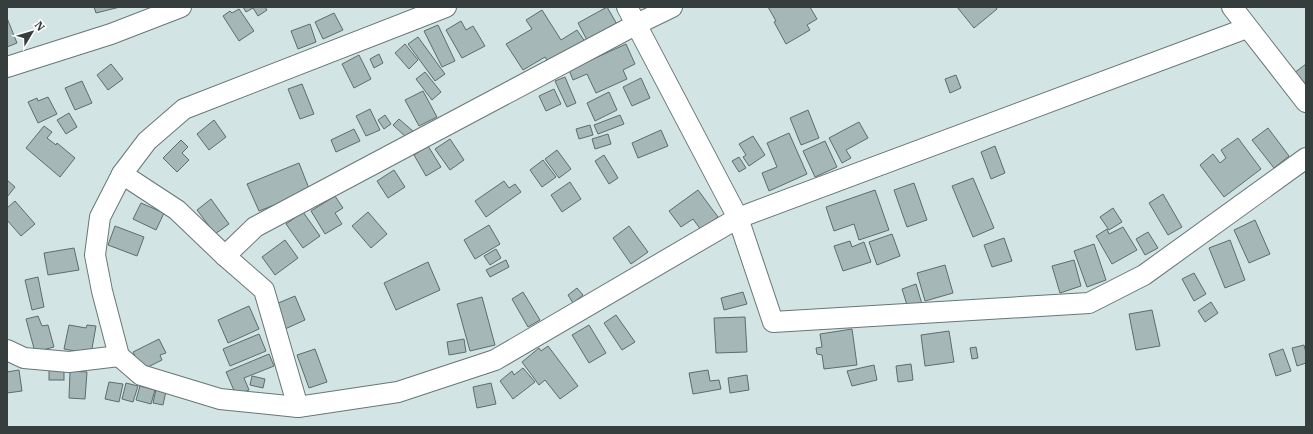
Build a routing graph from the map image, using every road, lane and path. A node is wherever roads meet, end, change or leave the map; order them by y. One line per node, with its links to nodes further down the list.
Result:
1 (181, 7): 7 (street)
2 (446, 7): 10 (street)
3 (627, 7): 6 (street)
4 (672, 7): 6 (street)
5 (1242, 14): 8 (street); 11 (street)
6 (637, 24): 11 (street); 12 (street)
7 (7, 67)
8 (1306, 102)
9 (1306, 158): 11 (street)
10 (122, 174): 12 (street); 14 (street)
11 (738, 218): 15 (street)
12 (224, 256): 15 (street)
13 (7, 350): 14 (street)
14 (119, 356): 15 (street)
15 (298, 407)

